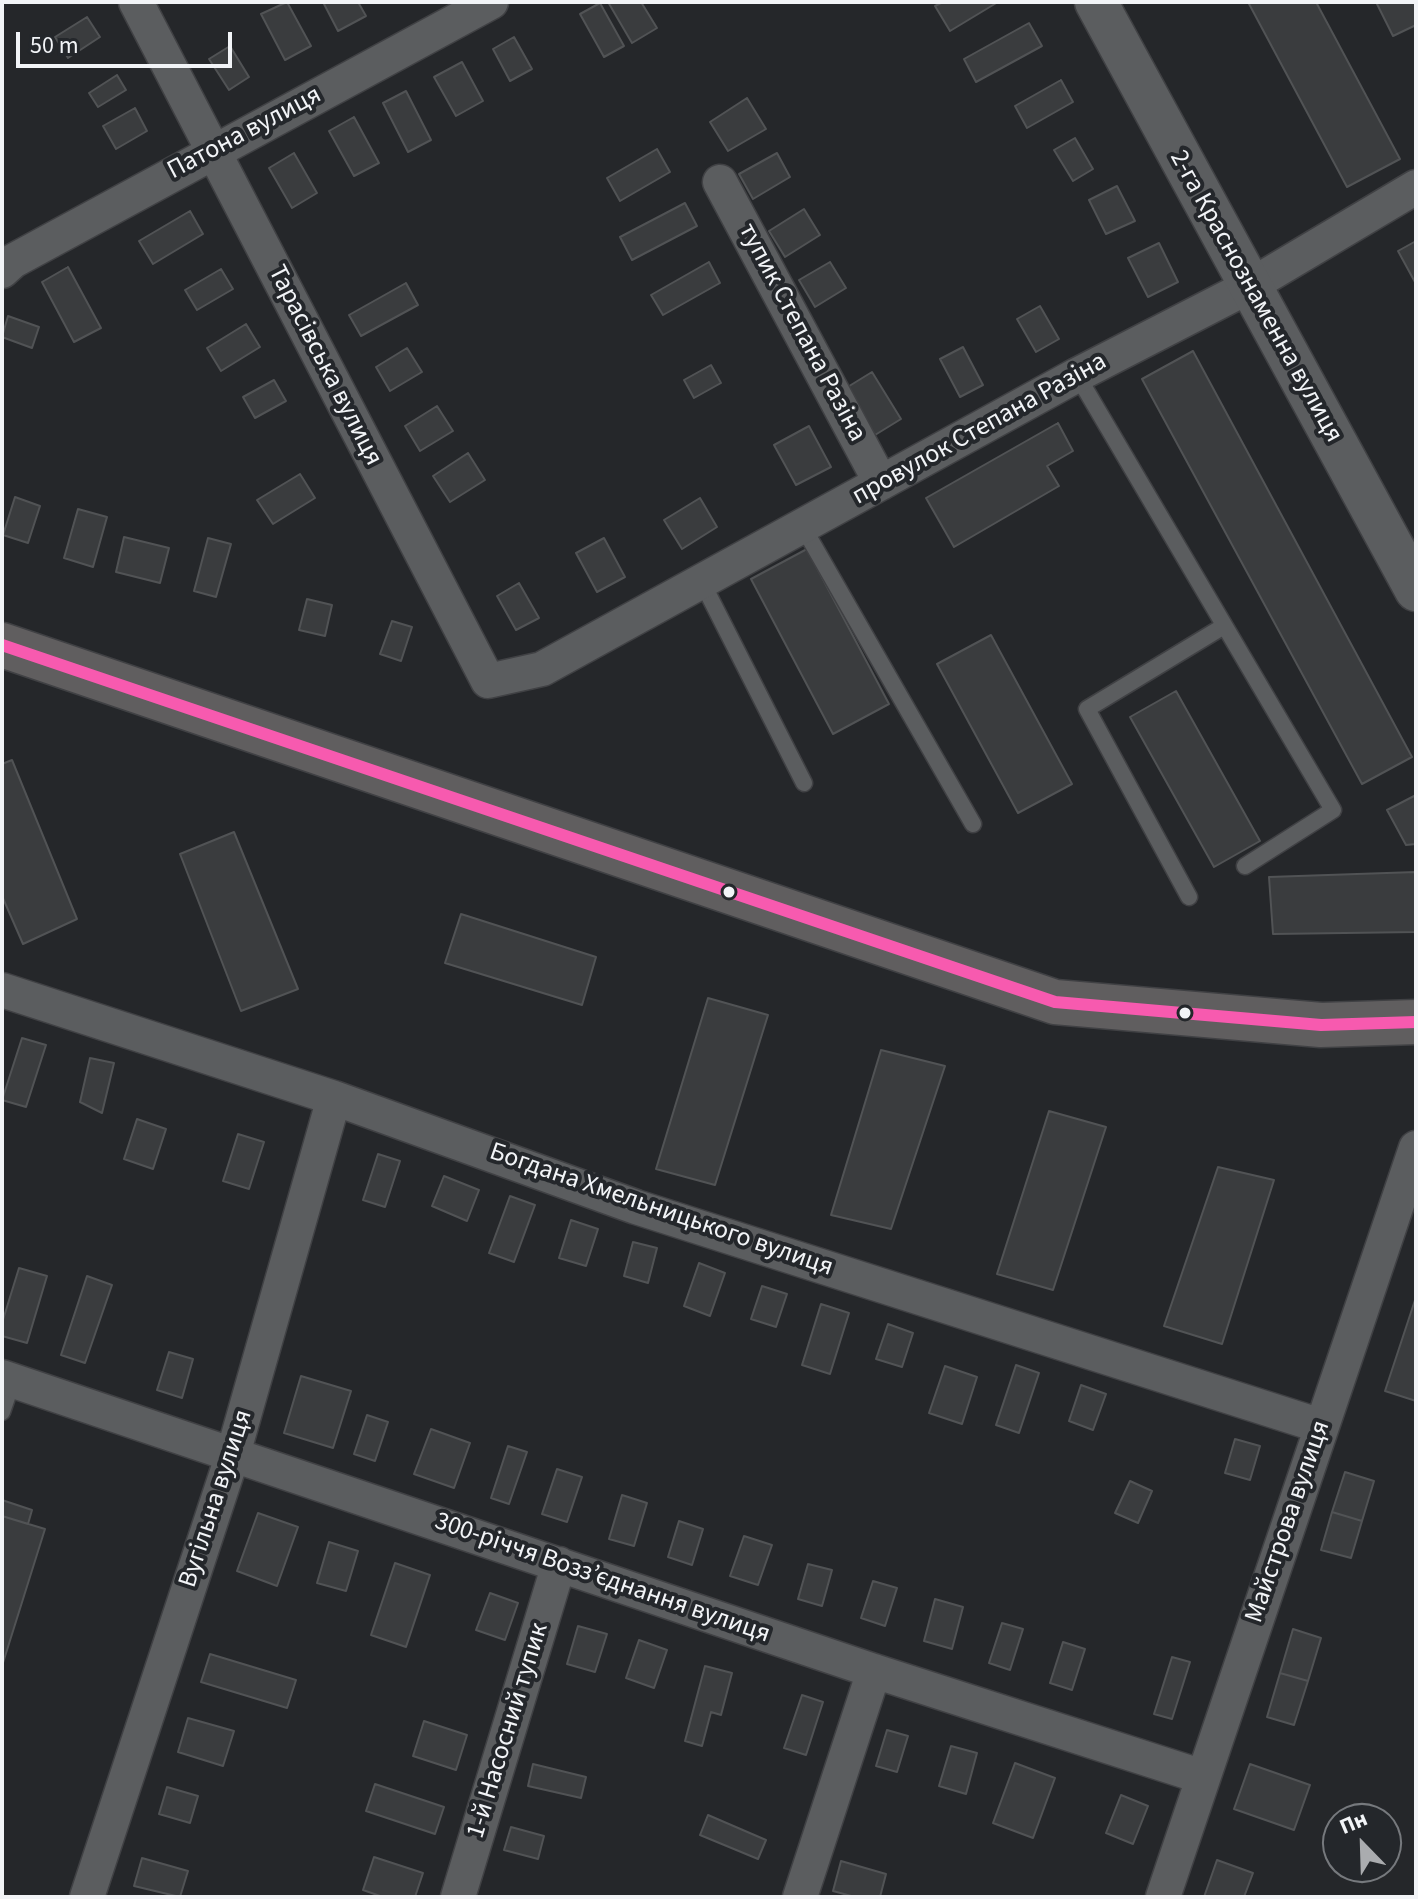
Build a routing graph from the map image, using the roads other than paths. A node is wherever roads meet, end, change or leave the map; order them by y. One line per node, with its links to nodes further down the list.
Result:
1 (136, 2): 4 (street, Тарасівська вулиця)
2 (491, 2): 4 (street, Патона вулиця)
3 (1096, 2): 8 (street, 2-га Краснознаменна вулиця)
4 (213, 151): 7 (street, Патона вулиця); 16 (street, Тарасівська вулиця)
5 (720, 182): 10 (street, тупик Степана Разіна)
6 (1416, 187): 8 (street, провулок Степана Разіна)
7 (2, 271)
8 (1248, 287): 9 (street, провулок Степана Разіна); 13 (street, 2-га Краснознаменна вулиця)
9 (1077, 375): 10 (street, провулок Степана Разіна); 14 (lane)
10 (881, 483): 11 (street, провулок Степана Разіна)
11 (803, 527): 12 (street, провулок Степана Разіна); 18 (lane)
12 (702, 582): 16 (street, провулок Степана Разіна); 17 (lane)
13 (1416, 590)
14 (1224, 626): 19 (lane); 20 (lane)
15 (2, 645): 22 (main road)
16 (542, 669)
17 (804, 783)
18 (973, 824)
19 (1245, 866)
20 (1189, 897)
21 (2, 990): 23 (street, Богдана Хмельницького вулиця)
22 (1416, 1022)
23 (334, 1098): 26 (street, Богдана Хмельницького вулиця); 27 (street, Вугільна вулиця)
24 (1416, 1148): 26 (street, Майстрова вулиця)
25 (6, 1390): 27 (street, 300-річчя Возз’єднання вулиця)
26 (1321, 1426): 30 (street, Майстрова вулиця)
27 (233, 1454): 28 (street, 300-річчя Возз’єднання вулиця); 31 (street, Вугільна вулиця)
28 (559, 1564): 29 (street, 300-річчя Возз’єднання вулиця); 32 (street, 1-й Насосний тупик)
29 (874, 1671): 30 (street, 300-річчя Возз’єднання вулиця); 33 (street)
30 (1203, 1777): 34 (street, Майстрова вулиця)
31 (87, 1897)
32 (458, 1897)
33 (800, 1897)
34 (1163, 1897)

